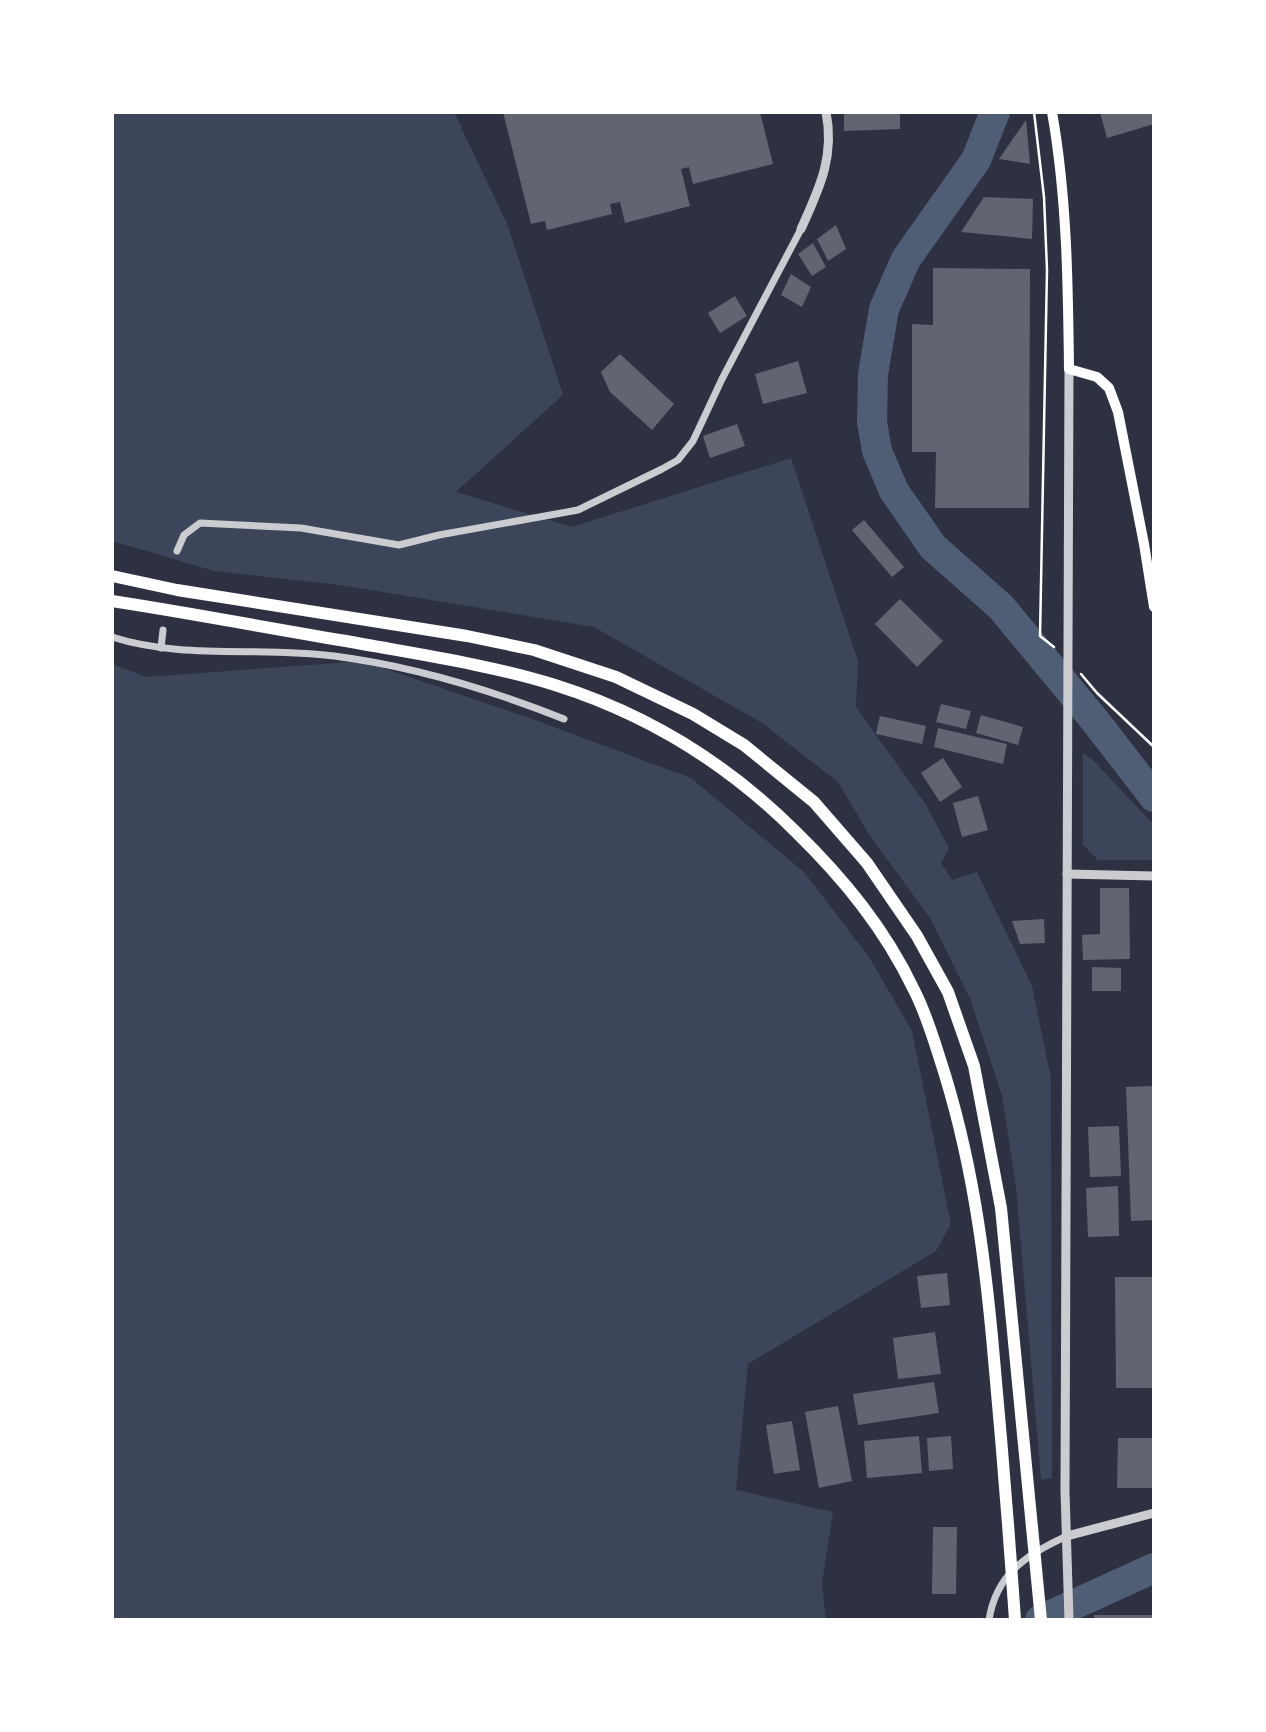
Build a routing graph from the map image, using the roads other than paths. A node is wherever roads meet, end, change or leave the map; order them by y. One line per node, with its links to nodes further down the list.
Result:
1 (826, 112): 3 (street)
2 (1052, 112): 4 (main road)
3 (801, 229): 6 (street)
4 (1069, 369): 5 (main road); 14 (street)
5 (1149, 543): 9 (main road)
6 (177, 551)
7 (112, 576): 20 (highway)
8 (112, 601): 19 (highway)
9 (1154, 607)
10 (163, 631): 12 (street)
11 (112, 637): 12 (street)
12 (162, 648): 13 (street)
13 (564, 719)
14 (1067, 874): 15 (street); 17 (street)
15 (1154, 876)
16 (1154, 1513): 17 (street)
17 (1067, 1536): 18 (street); 21 (street)
18 (989, 1620)
19 (1015, 1620)
20 (1041, 1620)
21 (1069, 1620)

